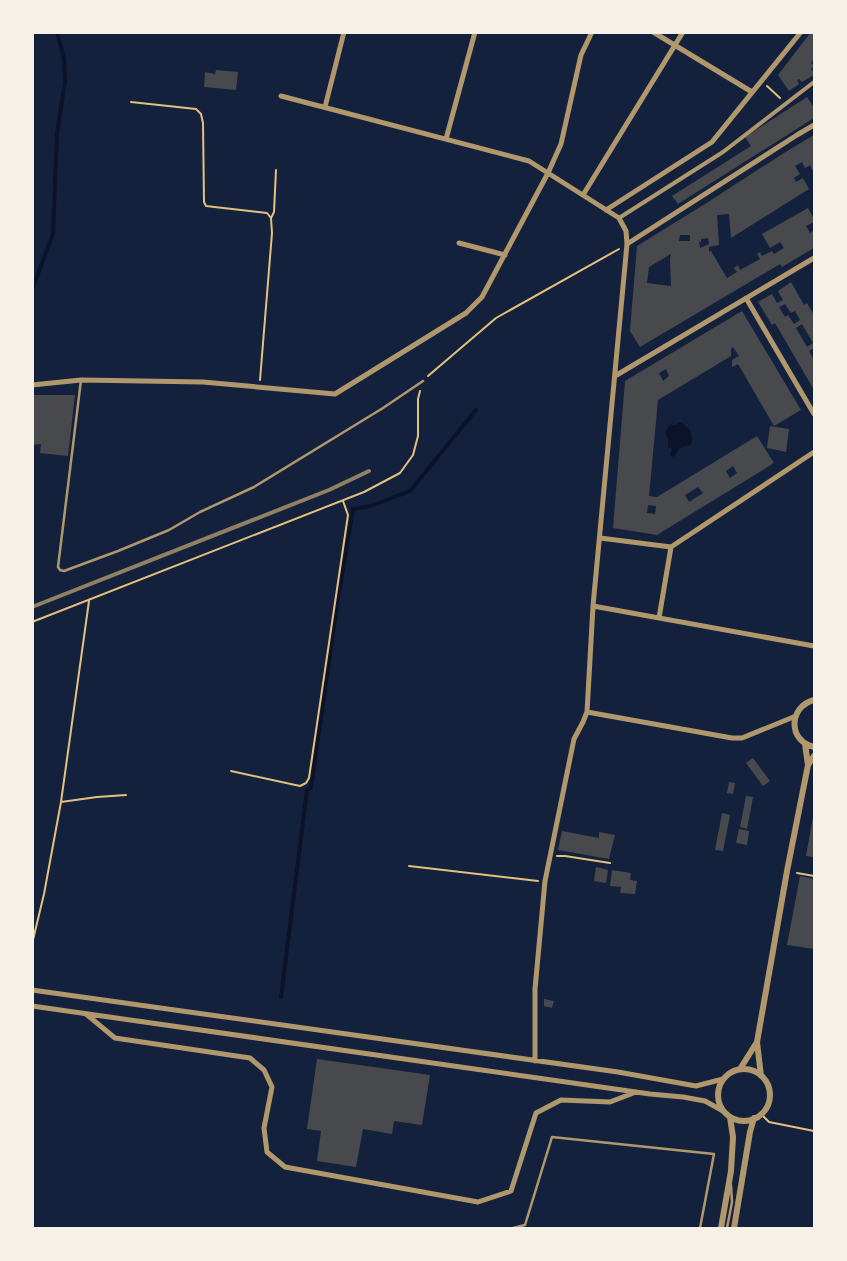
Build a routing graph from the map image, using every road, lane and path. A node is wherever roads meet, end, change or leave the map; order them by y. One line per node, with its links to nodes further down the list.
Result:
1 (344, 32): 14 (street)
2 (475, 32): 16 (street)
3 (592, 32): 18 (street)
4 (653, 32): 7 (street)
5 (683, 32): 7 (street)
6 (801, 32): 8 (street)
7 (675, 46): 10 (street); 19 (street)
8 (761, 81): 10 (street); 13 (path)
9 (814, 82): 13 (street)
10 (752, 92): 20 (street)
11 (282, 96): 14 (street)
12 (132, 102): 21 (path)
13 (786, 103): 22 (street)
14 (325, 107): 16 (street)
15 (814, 126): 24 (street)
16 (446, 139): 18 (street)
17 (276, 170): 21 (path)
18 (548, 173): 19 (street); 25 (street)
19 (583, 195): 20 (street)
20 (606, 210): 22 (street)
21 (270, 218): 32 (path)
22 (620, 218): 24 (street)
23 (459, 243): 25 (street)
24 (627, 244): 28 (street); 30 (path)
25 (505, 255): 32 (street)
26 (814, 258): 27 (street)
27 (746, 298): 28 (street); 33 (street)
28 (615, 376): 36 (street)
29 (81, 380): 30 (lane); 31 (street); 32 (street)
30 (424, 380): 35 (path)
31 (32, 385)
32 (260, 387)
33 (814, 414)
34 (814, 452): 37 (street)
35 (343, 500): 38 (path); 50 (path)
36 (600, 538): 37 (street); 39 (street)
37 (671, 547): 40 (street)
38 (88, 601): 41 (path); 52 (path)
39 (593, 606): 40 (street); 44 (street)
40 (659, 618): 42 (street)
41 (32, 622)
42 (814, 646)
43 (814, 700): 45 (street)
44 (587, 712): 45 (street); 53 (street)
45 (796, 716): 46 (street)
46 (805, 744): 47 (street); 49 (street)
47 (814, 747)
48 (814, 756): 49 (street)
49 (808, 764): 56 (street)
50 (232, 771)
51 (126, 795): 52 (path)
52 (61, 802): 59 (path)
53 (550, 856): 54 (path); 58 (street)
54 (610, 863)
55 (409, 866): 58 (path)
56 (787, 871): 57 (path); 63 (street)
57 (814, 876)
58 (545, 881): 64 (street)
59 (32, 944)
60 (32, 990): 64 (street)
61 (32, 1006): 62 (street)
62 (86, 1014): 68 (street); 68 (street)
63 (757, 1042): 65 (street); 66 (street)
64 (535, 1061): 67 (street)
65 (740, 1069): 66 (street); 67 (street)
66 (761, 1076): 70 (street)
67 (723, 1079): 69 (street)
68 (636, 1092): 69 (street)
69 (723, 1111): 71 (street)
70 (757, 1116): 71 (street); 72 (path); 78 (street)
71 (730, 1117): 73 (street)
72 (814, 1132)
73 (731, 1171): 76 (street); 77 (lane)
74 (513, 1228): 75 (lane)
75 (700, 1228)
76 (721, 1228)
77 (727, 1228)
78 (734, 1228)

